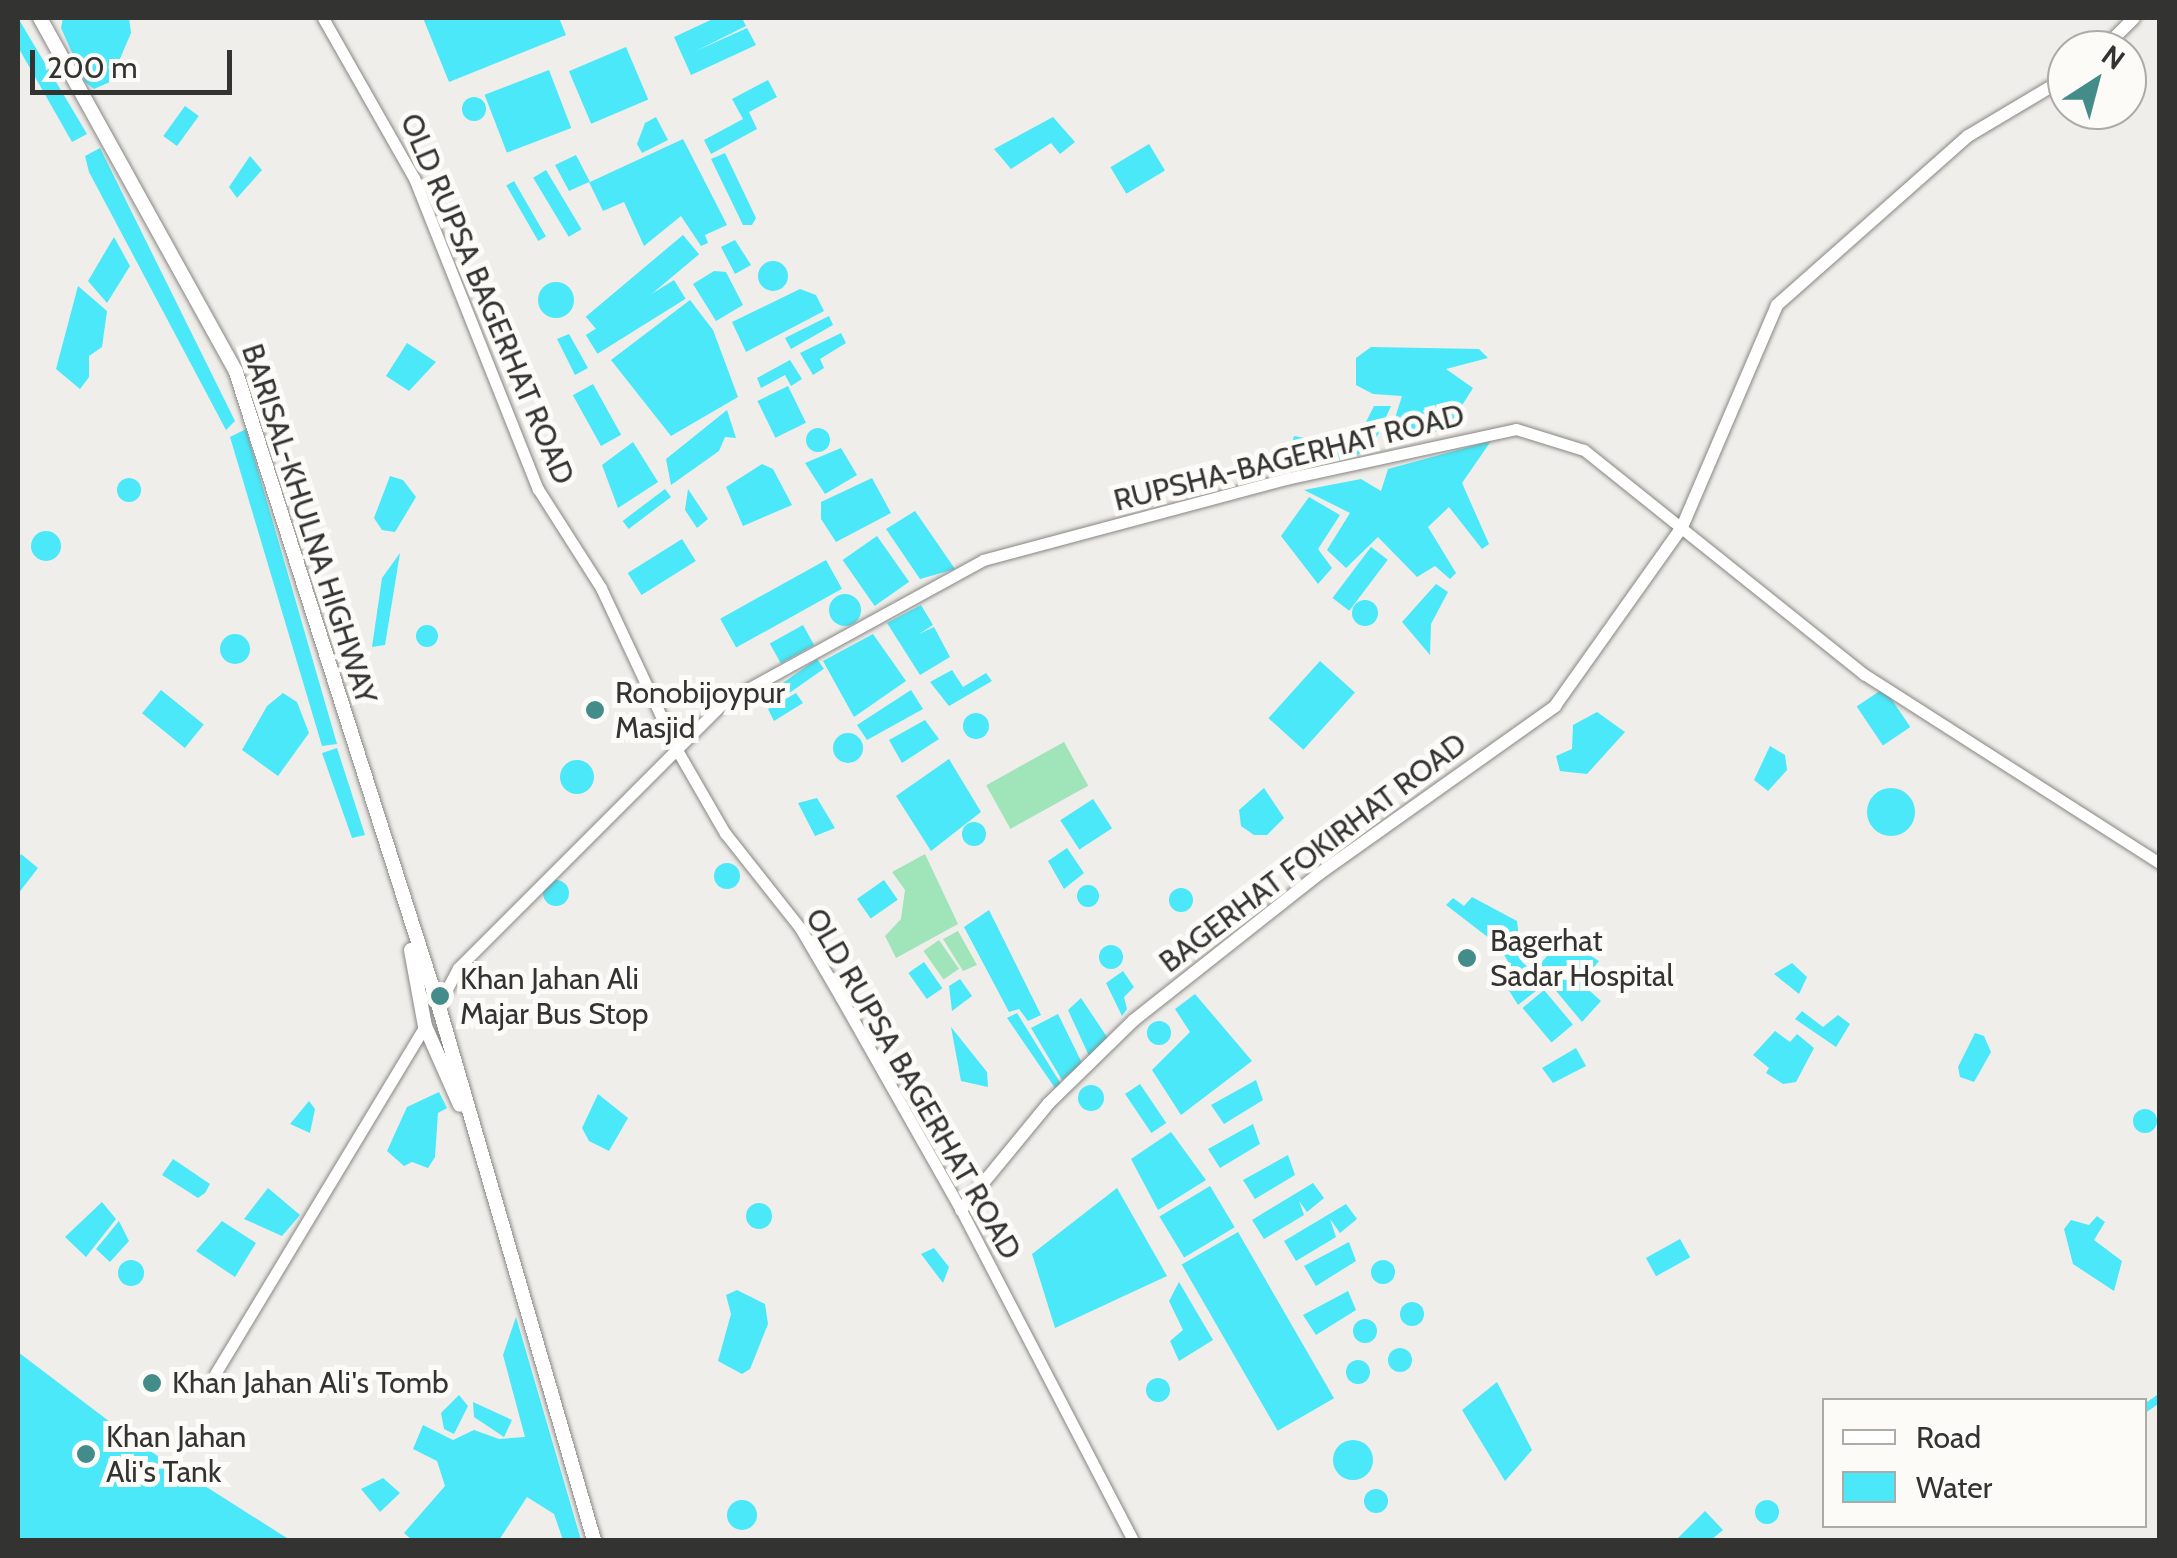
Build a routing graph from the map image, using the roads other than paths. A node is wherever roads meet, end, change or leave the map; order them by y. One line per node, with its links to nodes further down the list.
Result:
1 (40, 18): 7 (highway, BARISAL-KHULNA HIGHWAY)
2 (323, 18): 5 (street, OLD RUPSA BAGERHAT ROAD)
3 (2047, 89): 4 (main road)
4 (1682, 527): 5 (street, RUPSHA-BAGERHAT ROAD); 6 (street, RUPSHA-BAGERHAT ROAD); 15 (main road, BAGERHAT FOKIRHAT ROAD)
5 (677, 750): 8 (street, RUPSHA-BAGERHAT ROAD); 15 (street, OLD RUPSA BAGERHAT ROAD)
6 (2160, 863)
7 (403, 905): 9 (highway, BARISAL-KHULNA HIGHWAY); 11 (highway, BARISAL-KHULNA HIGHWAY)
8 (458, 968): 9 (street); 10 (street, RUPSHA-BAGERHAT ROAD)
9 (430, 982): 10 (highway, BARISAL-KHULNA HIGHWAY)
10 (440, 1010): 11 (highway); 12 (highway, BARISAL-KHULNA HIGHWAY)
11 (425, 1024): 13 (highway, BARISAL-KHULNA HIGHWAY); 16 (street)
12 (446, 1032): 13 (highway); 14 (highway, BARISAL-KHULNA HIGHWAY)
13 (431, 1042): 14 (highway, BARISAL-KHULNA HIGHWAY)
14 (482, 1152): 17 (highway, BARISAL-KHULNA HIGHWAY)
15 (961, 1210): 18 (street, OLD RUPSA BAGERHAT ROAD)
16 (215, 1374)
17 (594, 1540)
18 (1133, 1540)

